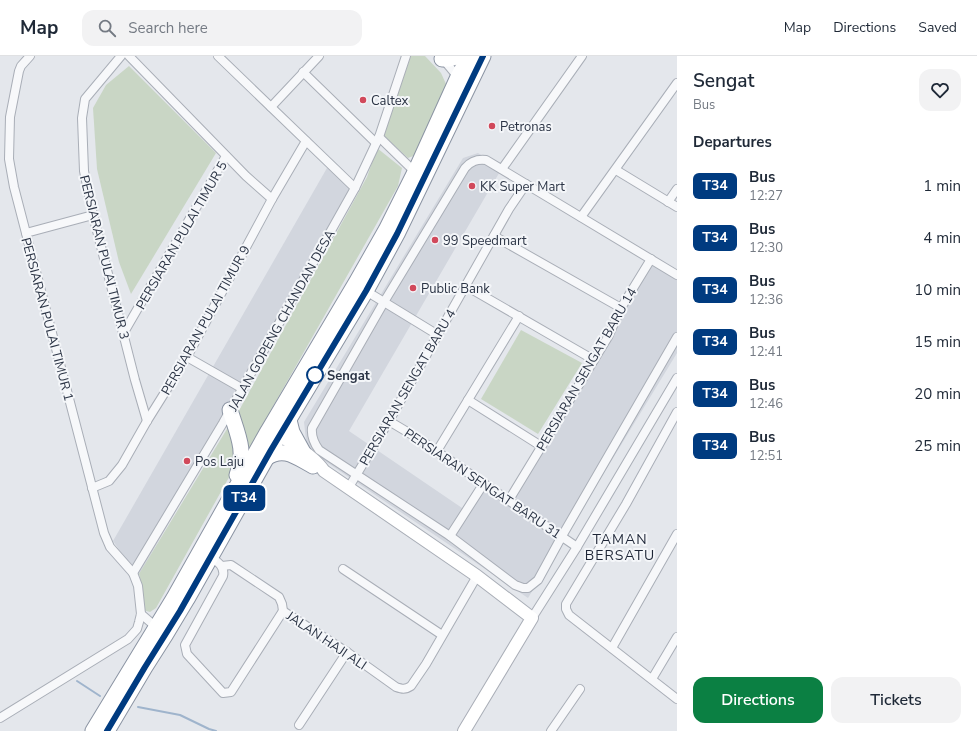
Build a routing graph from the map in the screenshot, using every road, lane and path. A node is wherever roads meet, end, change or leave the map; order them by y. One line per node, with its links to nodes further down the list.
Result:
1 (30, 56): 32 (street, PERSIARAN PULAI TIMUR 1)
2 (120, 56): 30 (street, PERSIARAN PULAI TIMUR 3)
3 (129, 56): 20 (street)
4 (218, 56): 17 (street)
5 (318, 56): 12 (street)
6 (406, 56): 18 (street, JALAN GOPENG CHANDAN DESA)
7 (459, 56): 11 (highway)
8 (469, 56): 14 (highway)
9 (483, 56): 13 (highway)
10 (582, 56): 21 (street)
11 (441, 57): 14 (street)
12 (303, 72): 17 (street); 18 (street)
13 (475, 72): 14 (highway); 16 (highway)
14 (458, 77): 16 (highway); 23 (highway)
15 (677, 83): 22 (street)
16 (464, 94): 37 (highway)
17 (271, 107): 19 (street)
18 (378, 140): 23 (street); 25 (street, JALAN GOPENG CHANDAN DESA)
19 (306, 141): 25 (street); 27 (street, PERSIARAN PULAI TIMUR 9)
20 (226, 156): 27 (street); 41 (street, PERSIARAN PULAI TIMUR 5)
21 (502, 169): 24 (street); 38 (street)
22 (616, 170): 28 (street); 31 (street)
23 (415, 172): 44 (highway)
24 (526, 184): 31 (street); 33 (street, PERSIARAN SENGAT BARU 4)
25 (355, 188): 48 (street, JALAN GOPENG CHANDAN DESA)
26 (677, 189): 28 (street)
27 (272, 199): 45 (street, PERSIARAN PULAI TIMUR 9)
28 (668, 202): 29 (street)
29 (677, 207)
30 (93, 215): 32 (street); 41 (street, PERSIARAN PULAI TIMUR 3)
31 (581, 217): 34 (street)
32 (26, 233): 64 (street, PERSIARAN PULAI TIMUR 1)
33 (494, 236): 36 (street, PERSIARAN SENGAT BARU 4); 39 (street)
34 (651, 259): 35 (street); 39 (street, PERSIARAN SENGAT BARU 14)
35 (676, 271)
36 (466, 286): 40 (street); 42 (street, PERSIARAN SENGAT BARU 4)
37 (366, 291): 38 (street); 52 (highway)
38 (384, 302): 42 (street); 61 (street)
39 (621, 308): 46 (street, PERSIARAN SENGAT BARU 14)
40 (519, 316): 46 (street); 49 (street)
41 (123, 334): 53 (street, PERSIARAN PULAI TIMUR 3)
42 (438, 335): 54 (street, PERSIARAN SENGAT BARU 4)
43 (677, 337): 69 (street)
44 (319, 348): 55 (highway); 65 (highway)
45 (187, 357): 48 (street); 53 (street, PERSIARAN PULAI TIMUR 9)
46 (594, 360): 56 (street, PERSIARAN SENGAT BARU 14)
47 (676, 384): 70 (street)
48 (243, 389): 50 (street, JALAN GOPENG CHANDAN DESA)
49 (468, 400): 56 (street); 58 (street)
50 (230, 410): 65 (highway); 73 (street, JALAN GOPENG CHANDAN DESA)
51 (677, 412): 82 (street)
52 (289, 420): 55 (highway); 57 (highway)
53 (147, 421): 64 (street, PERSIARAN PULAI TIMUR 9)
54 (389, 421): 58 (street, PERSIARAN SENGAT BARU 31); 61 (street, PERSIARAN SENGAT BARU 4)
55 (277, 437): 57 (street); 59 (highway); 60 (street); 65 (highway)
56 (542, 446): 66 (street, PERSIARAN SENGAT BARU 14)
57 (303, 452): 60 (street)
58 (437, 452): 62 (street, PERSIARAN SENGAT BARU 31)
59 (266, 458): 60 (highway); 71 (highway)
60 (319, 468): 63 (street)
61 (356, 475): 63 (street, PERSIARAN SENGAT BARU 4); 68 (street)
62 (484, 483): 66 (street, PERSIARAN SENGAT BARU 31); 68 (street)
63 (349, 487): 74 (street)
64 (92, 488): 73 (street, PERSIARAN PULAI TIMUR 1)
65 (230, 499): 79 (highway)
66 (509, 500): 69 (street, PERSIARAN SENGAT BARU 31)
67 (677, 534): 82 (street)
68 (450, 536): 69 (street)
69 (562, 536): 70 (street, PERSIARAN SENGAT BARU 31)
70 (577, 547): 78 (street)
71 (217, 562): 75 (highway); 76 (street); 76 (street, JALAN HAJI ALI)
72 (343, 569): 80 (street)
73 (133, 573): 77 (street)
74 (477, 576): 78 (street); 80 (street, JALAN HAJI ALI)
75 (187, 600): 79 (highway); 84 (highway)
76 (283, 611): 83 (street, JALAN HAJI ALI)
77 (141, 614): 79 (street); 88 (street)
78 (532, 618): 92 (street)
79 (156, 627): 84 (highway); 90 (highway)
80 (442, 635): 83 (street, JALAN HAJI ALI)
81 (677, 637): 85 (street)
82 (612, 648): 85 (street)
83 (347, 652): 89 (street)
84 (145, 667): 91 (highway)
85 (652, 679): 87 (street)
86 (580, 689): 93 (street)
87 (677, 699)
88 (0, 718)
89 (299, 725)
90 (93, 731)
91 (107, 731)
92 (464, 731)
93 (551, 731)

